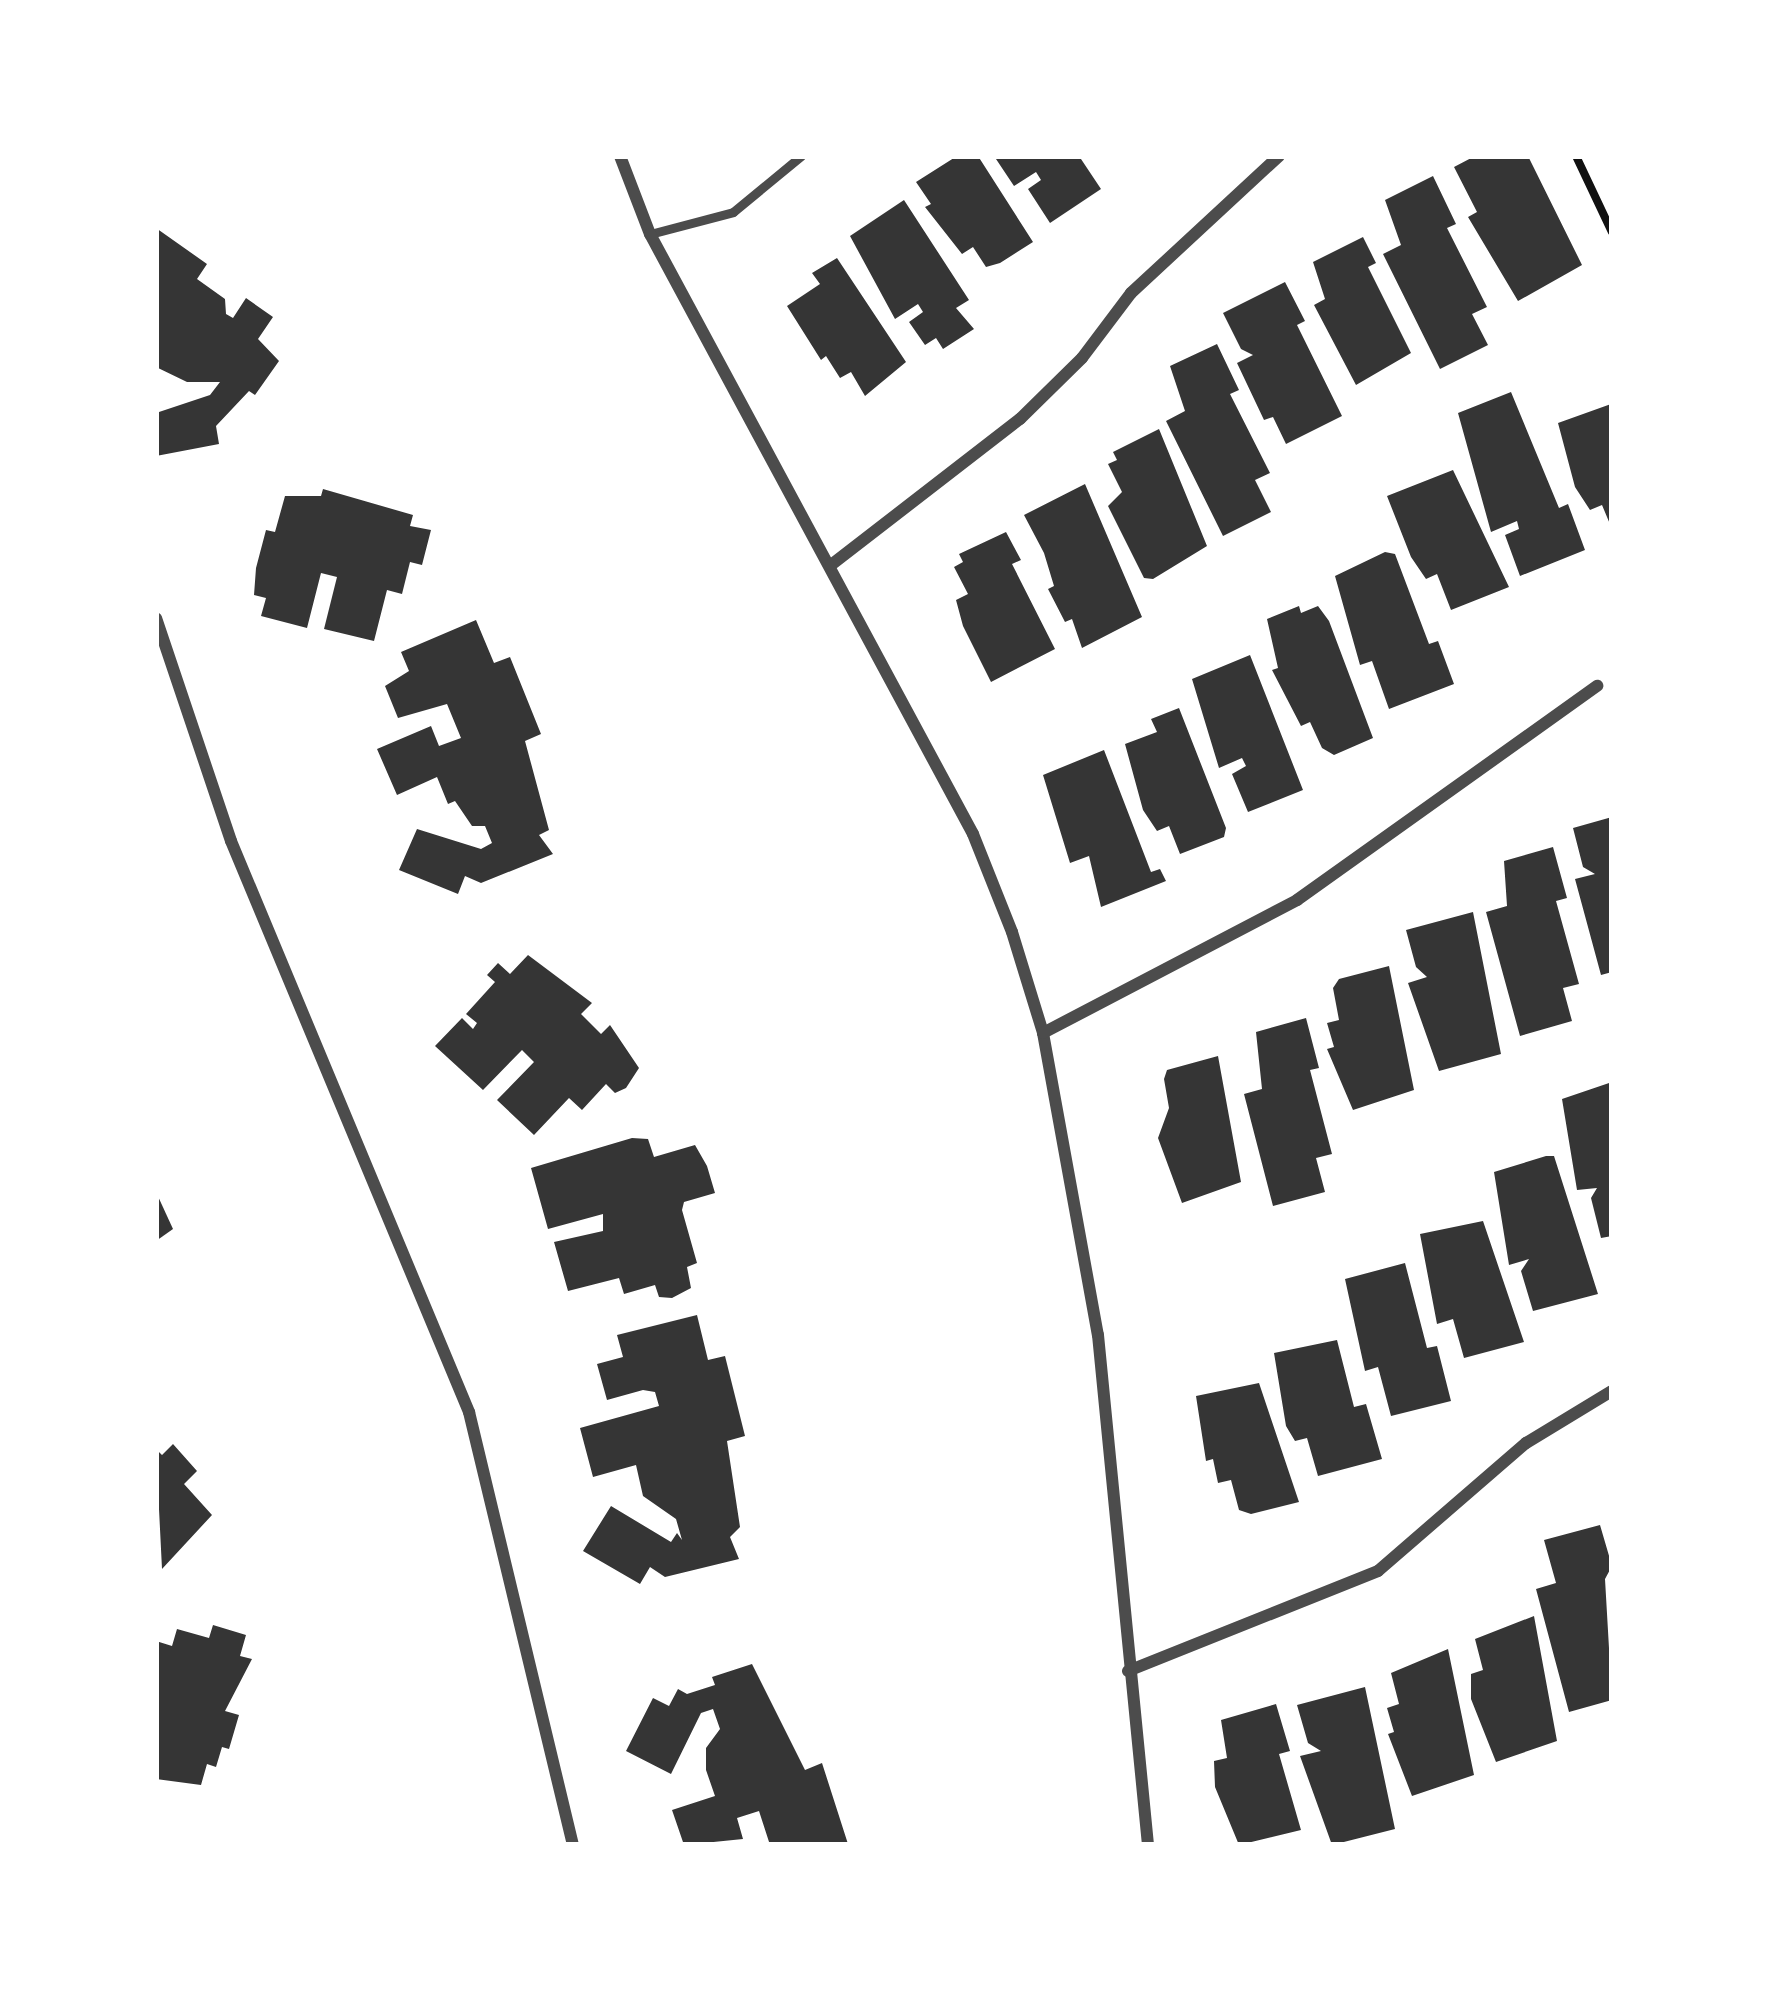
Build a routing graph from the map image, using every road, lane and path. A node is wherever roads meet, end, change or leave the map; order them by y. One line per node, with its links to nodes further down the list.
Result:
1 (620, 156): 6 (street)
2 (801, 156): 6 (lane)
3 (1279, 156): 7 (street)
4 (1576, 156): 5 (path)
5 (1612, 232)
6 (650, 235): 7 (street)
7 (831, 565): 10 (street)
8 (156, 617): 13 (street)
9 (1597, 686): 10 (street)
10 (1043, 1033): 12 (street)
11 (1612, 1391): 12 (street)
12 (1128, 1671): 14 (street)
13 (573, 1845)
14 (1148, 1845)

